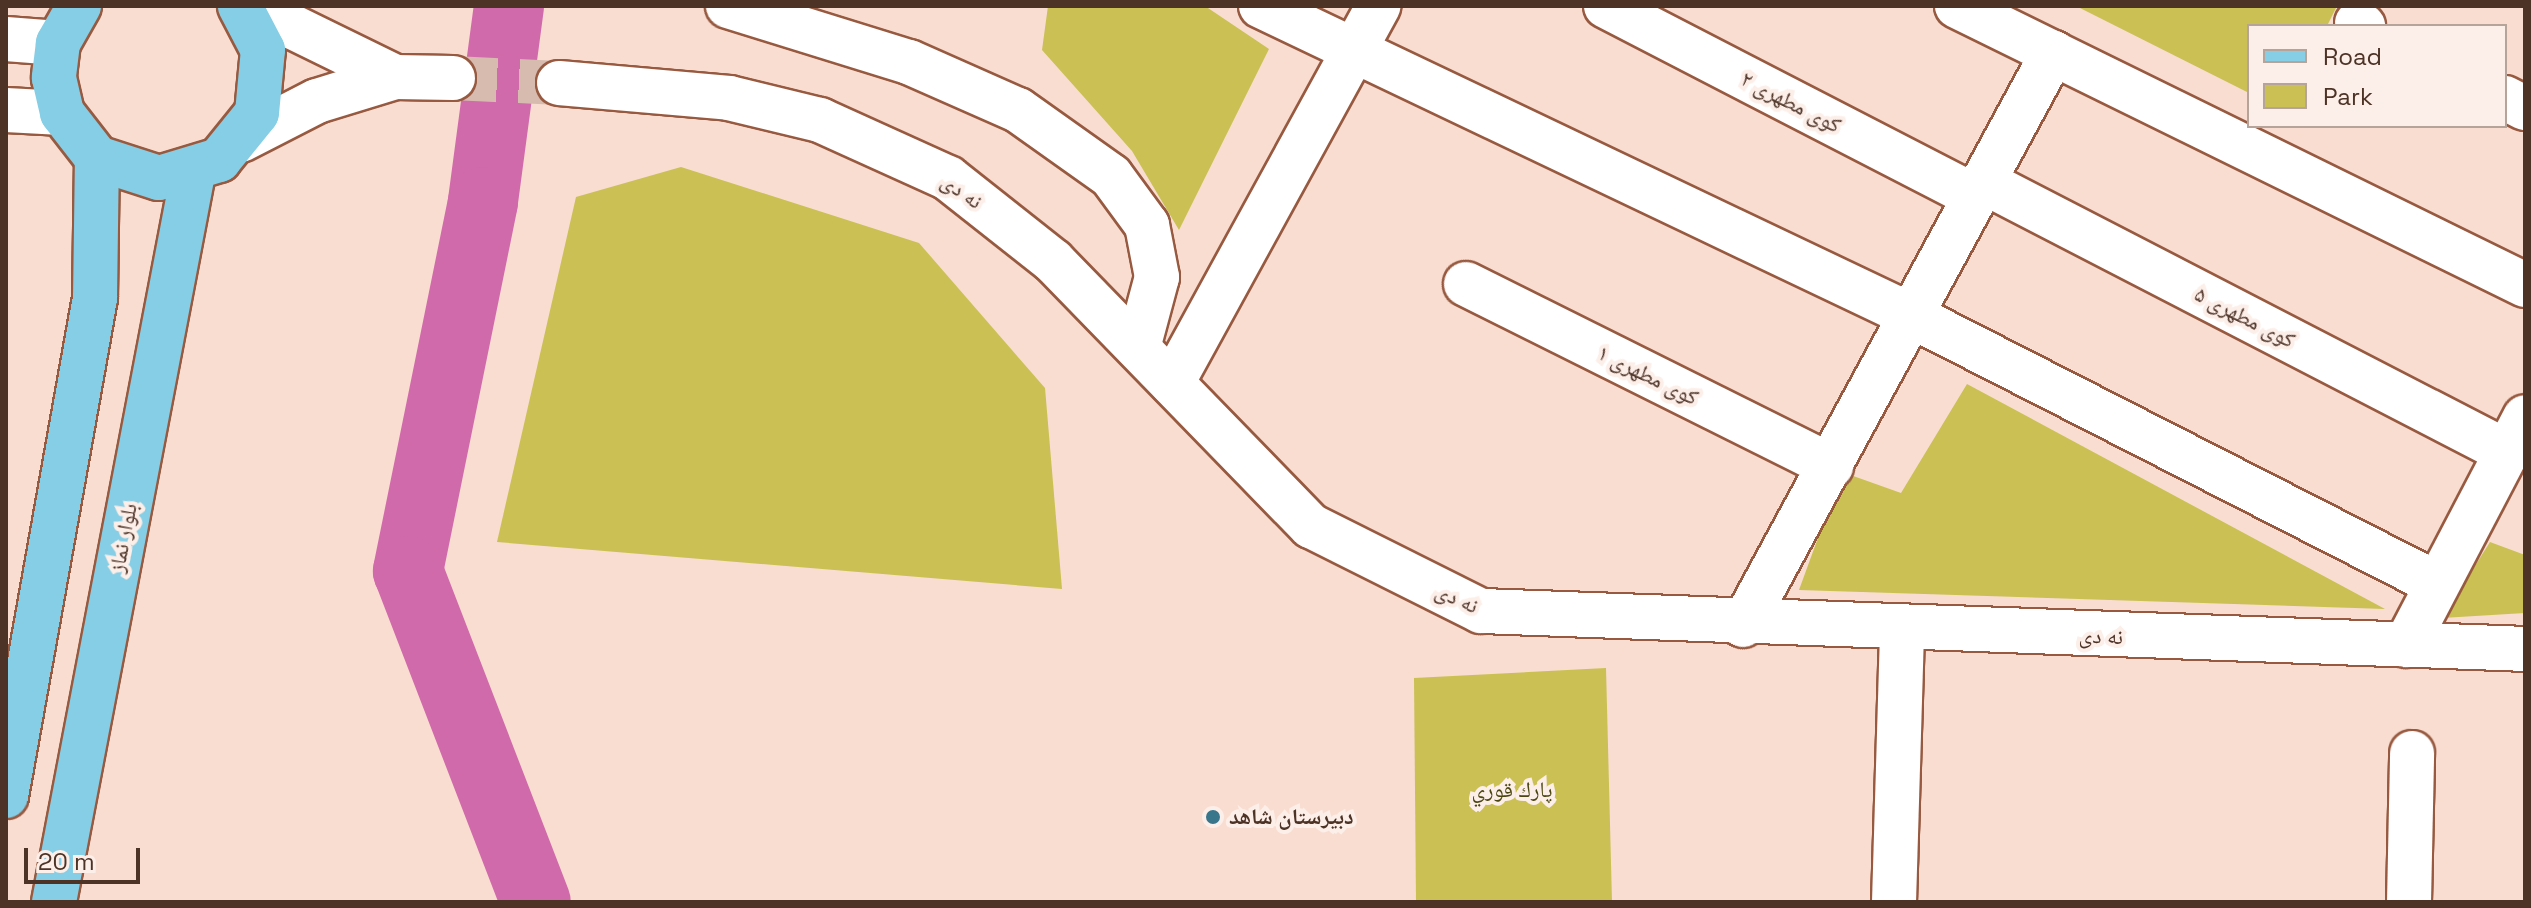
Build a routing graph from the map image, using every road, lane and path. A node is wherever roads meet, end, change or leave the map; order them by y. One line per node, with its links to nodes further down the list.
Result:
1 (240, 6): 19 (main road)
2 (250, 6): 12 (street)
3 (728, 6): 26 (street)
4 (1261, 6): 10 (street)
5 (1378, 6): 10 (street)
6 (1606, 6): 22 (street, کوی مطهری ۲)
7 (1957, 6): 11 (street)
8 (69, 24): 9 (street); 18 (main road)
9 (6, 39)
10 (1353, 51): 25 (street); 27 (street)
11 (2053, 53): 22 (street); 24 (street)
12 (395, 77): 13 (street); 19 (street)
13 (453, 78)
14 (559, 83): 26 (street, نه دی)
15 (2507, 99): 16 (street)
16 (2525, 108)
17 (6, 110): 18 (street)
18 (62, 113): 20 (main road)
19 (241, 140): 21 (main road)
20 (97, 158): 21 (main road); 36 (main road)
21 (193, 173): 37 (main road, بلوار نماز)
22 (1980, 190): 25 (street); 28 (street, کوی مطهری ۵)
23 (1466, 284): 29 (street, کوی مطهری ۱)
24 (2525, 285)
25 (1912, 316): 29 (street); 30 (street)
26 (1138, 348): 27 (street, نه دی)
27 (1172, 383): 31 (street, نه دی)
28 (2515, 434): 30 (street)
29 (1831, 466): 31 (street)
30 (2437, 584): 33 (street)
31 (1743, 625): 32 (street, نه دی)
32 (1902, 630): 33 (street, نه دی); 38 (street)
33 (2406, 645): 34 (street, نه دی)
34 (2525, 649)
35 (2412, 753): 39 (street)
36 (6, 796)
37 (54, 902)
38 (1894, 902)
39 (2409, 902)

